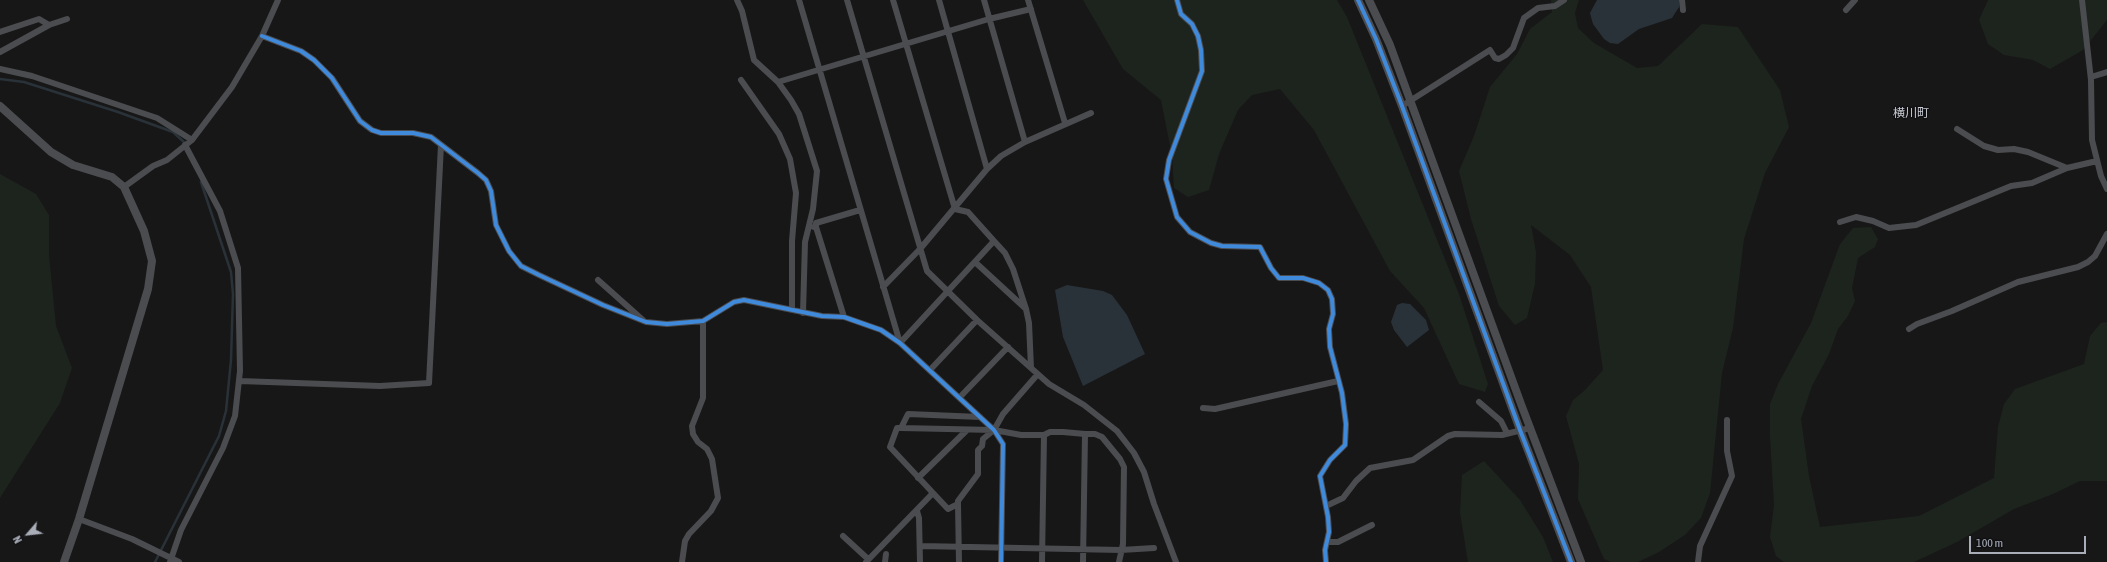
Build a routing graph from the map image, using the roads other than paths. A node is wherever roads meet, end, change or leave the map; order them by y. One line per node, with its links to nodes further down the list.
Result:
1 (278, 0): 24 (street)
2 (736, 0): 33 (street)
3 (799, 0): 29 (street)
4 (848, 0): 27 (street)
5 (893, 0): 25 (street)
6 (939, 0): 22 (street)
7 (984, 0): 20 (street)
8 (1028, 0): 16 (street)
9 (1177, 0): 75 (street)
10 (1358, 0): 36 (street)
11 (1369, 0): 34 (street)
12 (1564, 0): 34 (street)
13 (1682, 0): 17 (street)
14 (1855, 0): 18 (street)
15 (2082, 0): 31 (street)
16 (1031, 9): 20 (street); 38 (street)
17 (1684, 10)
18 (1846, 10)
19 (68, 19): 21 (street)
20 (989, 19): 22 (street); 41 (street)
21 (49, 25): 23 (street); 26 (street)
22 (948, 31): 25 (street); 46 (street)
23 (0, 32)
24 (262, 36): 40 (street); 43 (street)
25 (906, 45): 27 (street); 49 (street)
26 (0, 52)
27 (865, 57): 29 (street); 56 (street)
28 (0, 69): 40 (street)
29 (820, 70): 33 (street); 50 (street)
30 (2107, 72): 31 (street)
31 (2091, 77): 44 (street)
32 (741, 80): 62 (street)
33 (778, 82): 52 (street)
34 (1410, 101): 36 (street); 82 (street)
35 (0, 106): 47 (street)
36 (1402, 106): 85 (street)
37 (1091, 113): 38 (street)
38 (1065, 123): 41 (street)
39 (1958, 129): 45 (street)
40 (192, 140): 42 (street)
41 (1025, 142): 46 (street)
42 (185, 145): 47 (street); 74 (street)
43 (441, 145): 67 (street); 74 (street)
44 (2097, 161): 45 (street); 48 (street)
45 (2067, 168): 51 (street)
46 (987, 169): 49 (street)
47 (124, 187): 94 (street)
48 (2107, 189)
49 (955, 209): 55 (street); 56 (street)
50 (860, 210): 53 (street); 59 (street)
51 (1840, 222)
52 (808, 227): 53 (street); 63 (street)
53 (816, 227): 64 (street)
54 (2107, 234): 68 (street)
55 (994, 241): 57 (street); 61 (street)
56 (920, 249): 59 (street); 60 (street)
57 (975, 262): 60 (street); 61 (street)
58 (598, 280): 67 (street)
59 (883, 287): 69 (street)
60 (948, 291): 65 (street); 69 (street)
61 (1026, 309): 71 (street)
62 (792, 310): 63 (street); 66 (street)
63 (802, 313): 64 (street)
64 (844, 317): 69 (street)
65 (978, 320): 70 (street); 72 (street)
66 (703, 321): 67 (street); 109 (street)
67 (646, 322)
68 (1909, 330)
69 (900, 343): 72 (street)
70 (1008, 347): 71 (street); 76 (street)
71 (1031, 368): 73 (street)
72 (930, 370): 76 (street)
73 (1037, 375): 84 (street); 116 (street)
74 (240, 381): 105 (street)
75 (1338, 381): 78 (street); 92 (street)
76 (960, 397): 79 (street)
77 (1479, 402): 86 (street)
78 (1203, 408)
79 (980, 417): 81 (street); 84 (street)
80 (1727, 420): 120 (street)
81 (901, 428): 83 (street); 89 (street)
82 (1530, 428): 85 (street); 119 (street)
83 (967, 430): 84 (street); 89 (street)
84 (994, 430): 88 (street); 91 (street); 100 (street)
85 (1520, 430): 86 (street); 118 (street)
86 (1507, 433): 92 (street)
87 (1084, 434): 88 (street); 102 (street); 104 (street)
88 (1044, 435): 101 (street)
89 (918, 478): 90 (street)
90 (933, 493): 91 (street); 93 (street)
91 (958, 504): 99 (street)
92 (1326, 506): 97 (street)
93 (917, 511): 98 (street); 106 (street)
94 (79, 519): 105 (street); 107 (street)
95 (1372, 526): 97 (street)
96 (843, 536): 106 (street)
97 (1326, 542): 117 (street)
98 (920, 546): 99 (street); 110 (street)
99 (960, 546): 100 (street); 111 (street)
100 (1001, 548): 101 (street); 112 (street)
101 (1042, 548): 102 (street); 113 (street)
102 (1083, 548): 104 (street); 114 (street)
103 (1154, 548): 104 (street)
104 (1121, 550): 115 (street)
105 (170, 560): 108 (street)
106 (867, 561)
107 (64, 562)
108 (179, 562)
109 (682, 562)
110 (920, 562)
111 (959, 562)
112 (1001, 562)
113 (1042, 562)
114 (1083, 562)
115 (1119, 562)
116 (1176, 562)
117 (1326, 562)
118 (1571, 562)
119 (1581, 562)
120 (1698, 562)

